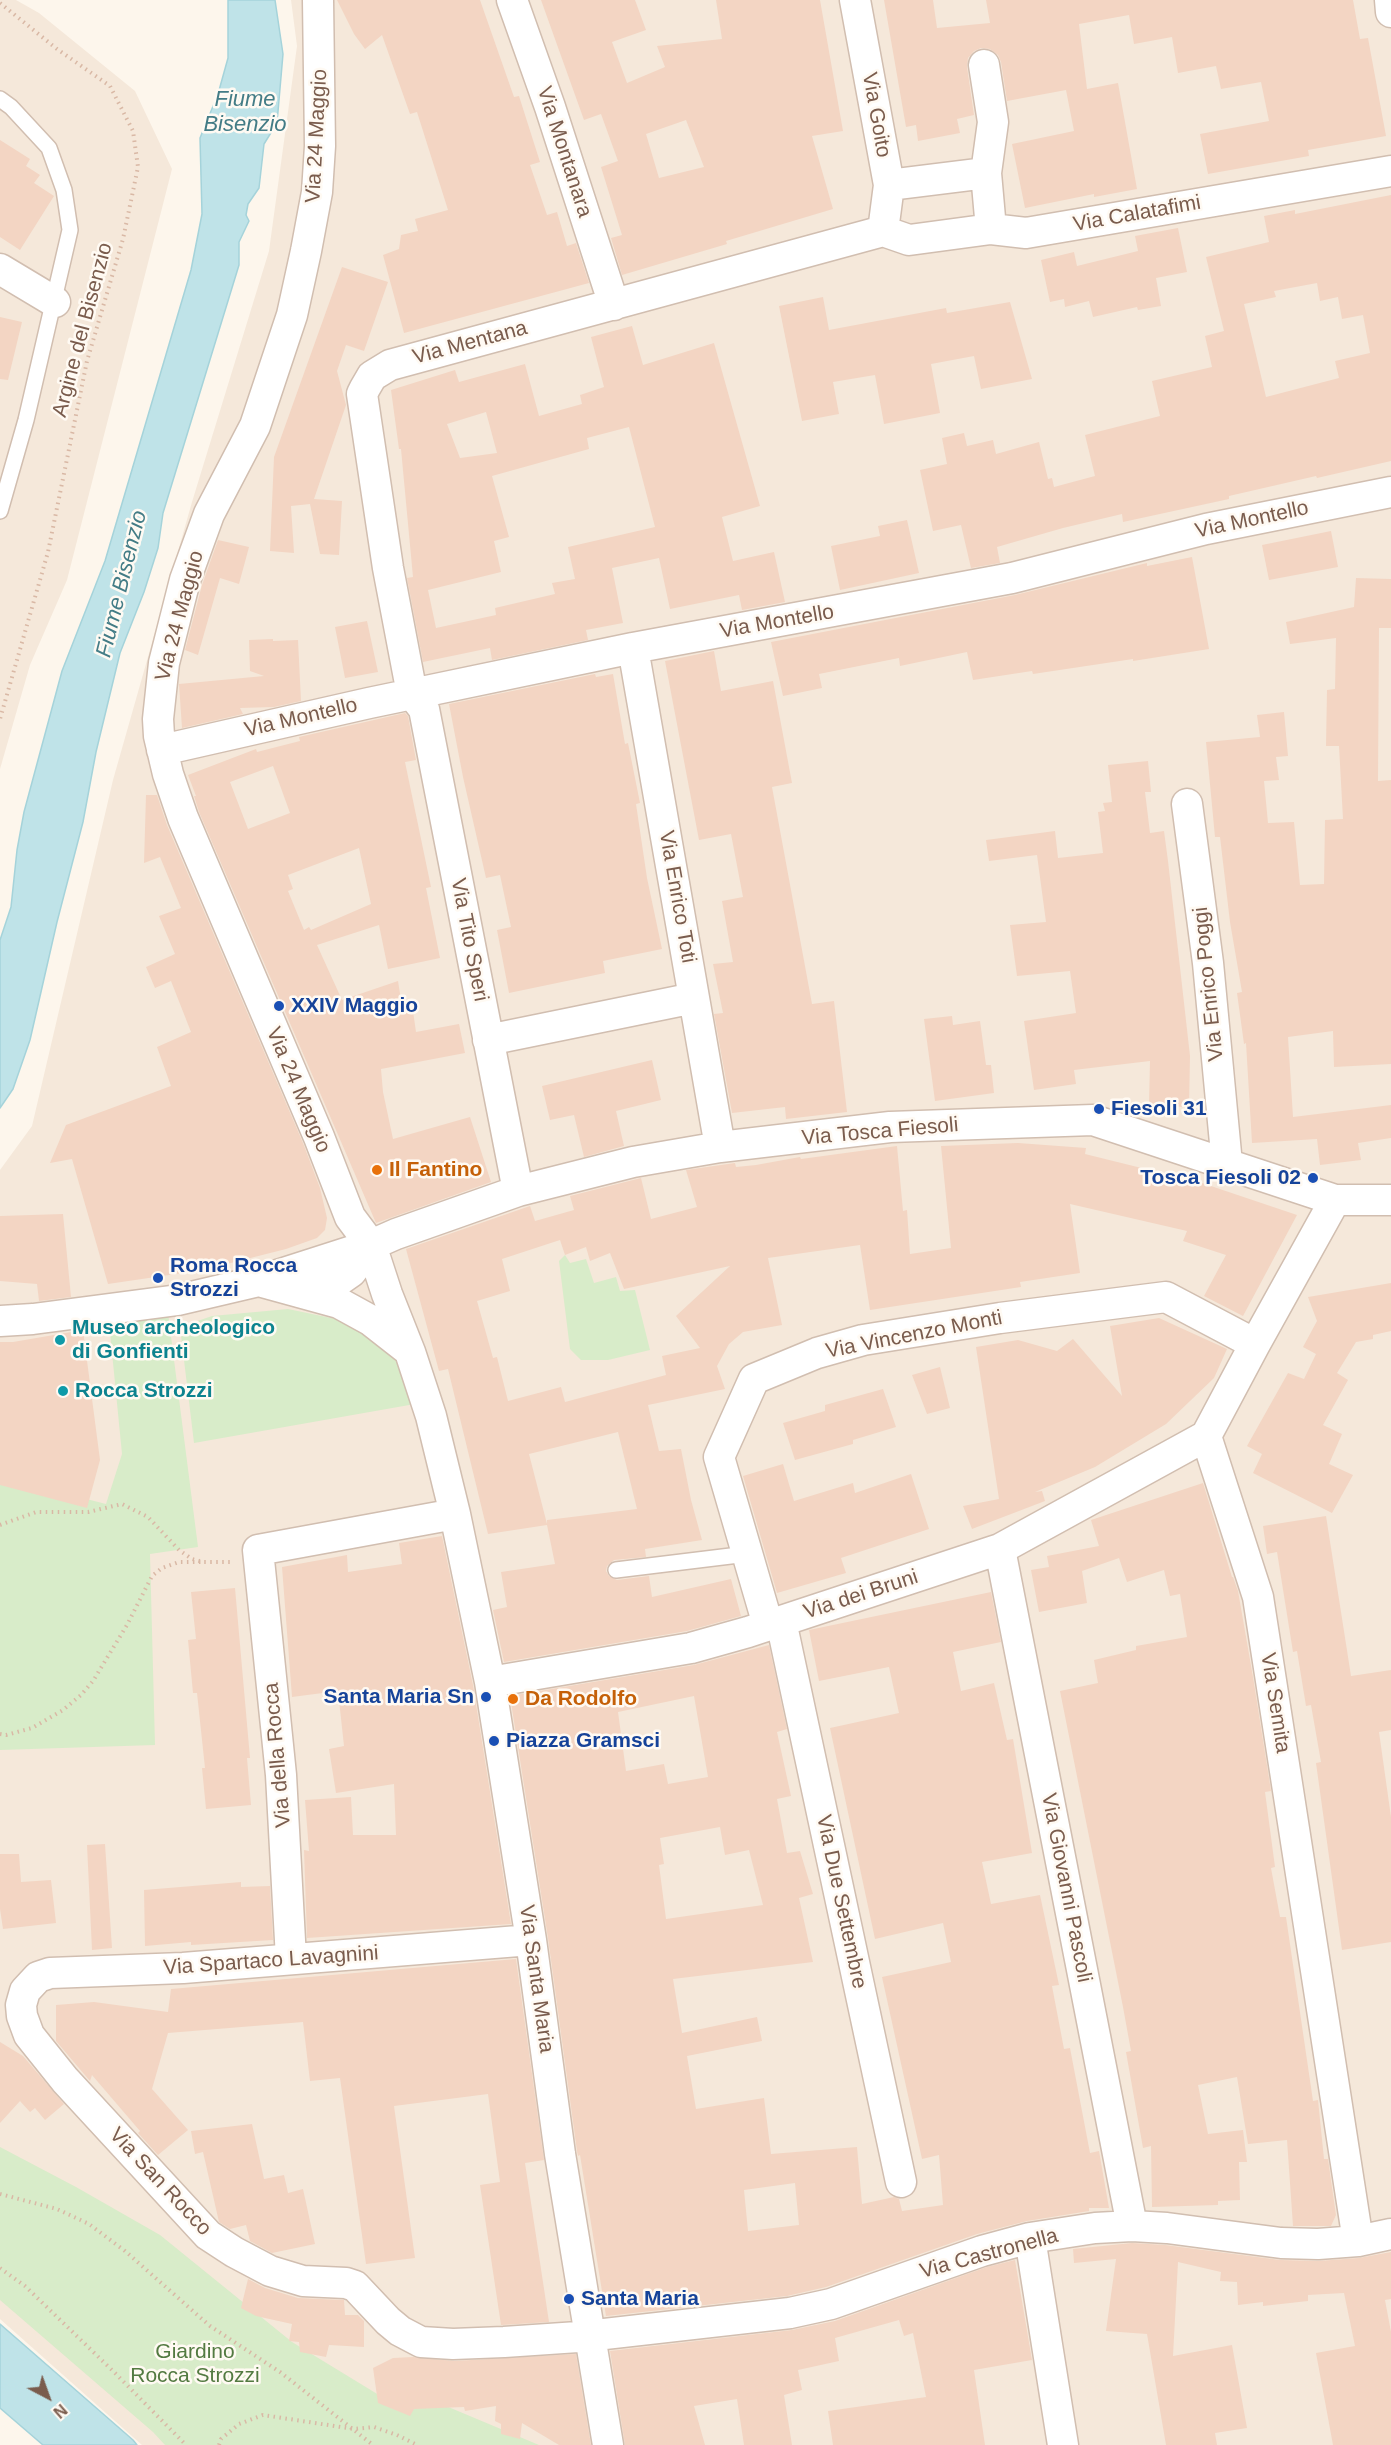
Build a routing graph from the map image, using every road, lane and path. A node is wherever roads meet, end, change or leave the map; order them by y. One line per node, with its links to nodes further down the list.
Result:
1 (318, 0): 22 (street, Via 24 Maggio)
2 (512, 0): 16 (street, Via Montanara)
3 (855, 0): 11 (street, Via Goito)
4 (1390, 0): 6 (street)
5 (0, 3): 21 (path, Argine del Bisenzio)
6 (1391, 12)
7 (984, 65): 10 (street)
8 (0, 99): 15 (lane)
9 (1391, 171): 12 (street, Via Calatafimi)
10 (986, 173): 11 (street); 12 (street)
11 (889, 185): 13 (street, Via Goito)
12 (991, 229): 13 (street, Via Calatafimi)
13 (883, 231): 16 (street, Via Mentana)
14 (0, 269): 15 (street)
15 (55, 302): 18 (lane)
16 (614, 305): 20 (street, Via Mentana)
17 (1391, 492): 19 (street, Via Montello)
18 (0, 511)
19 (633, 648): 20 (street, Via Montello); 24 (street, Via Enrico Toti)
20 (412, 694): 22 (street, Via Montello); 25 (street, Via Tito Speri)
21 (0, 718)
22 (162, 750): 31 (street, Via 24 Maggio)
23 (1187, 804): 27 (street, Via Enrico Poggi)
24 (694, 998): 25 (street); 26 (street, Via Enrico Toti)
25 (488, 1040): 28 (street, Via Tito Speri)
26 (720, 1147): 27 (street, Via Tosca Fiesoli); 28 (street, Via Tosca Fiesoli)
27 (1227, 1164): 29 (street, Via Tosca Fiesoli)
28 (518, 1191): 31 (street, Via Tosca Fiesoli)
29 (1335, 1200): 30 (street, Via Tosca Fiesoli); 34 (street)
30 (1391, 1200)
31 (371, 1245): 32 (street); 35 (street, Via 24 Maggio)
32 (259, 1281): 33 (street); 35 (street)
33 (0, 1321)
34 (1254, 1344): 36 (street); 40 (street, Via Vincenzo Monti)
35 (410, 1352): 37 (street, Via Santa Maria)
36 (1206, 1436): 39 (street, Via dei Bruni); 55 (street, Via Semita)
37 (455, 1514): 41 (street); 45 (street, Via Santa Maria)
38 (0, 1525): 42 (path)
39 (1000, 1550): 44 (street, Via dei Bruni); 52 (street, Via Giovanni Pascoli)
40 (747, 1554): 43 (lane); 44 (street, Via Vincenzo Monti)
41 (259, 1556): 42 (path); 48 (street, Via della Rocca)
42 (203, 1562): 46 (path)
43 (616, 1570)
44 (774, 1623): 45 (street, Via dei Bruni); 50 (street, Via Due Settembre)
45 (490, 1682): 47 (street, Via Santa Maria)
46 (0, 1734)
47 (531, 1940): 48 (street, Via Spartaco Lavagnini); 57 (street, Via Santa Maria)
48 (291, 1959): 49 (street, Via Spartaco Lavagnini)
49 (23, 1997): 57 (street, Via San Rocco)
50 (901, 2182)
51 (0, 2194): 58 (path)
52 (1132, 2226): 54 (street, Via Castronella); 55 (street, Via Castronella)
53 (1391, 2234): 55 (street, Via Castronella)
54 (1030, 2238): 57 (street, Via Castronella); 64 (street)
55 (1358, 2241)
56 (0, 2268): 59 (path)
57 (591, 2336): 63 (street, Via Santa Maria)
58 (354, 2429): 60 (path); 61 (path); 62 (path)
59 (186, 2445)
60 (219, 2445)
61 (373, 2445)
62 (417, 2445)
63 (608, 2445)
64 (1063, 2445)

